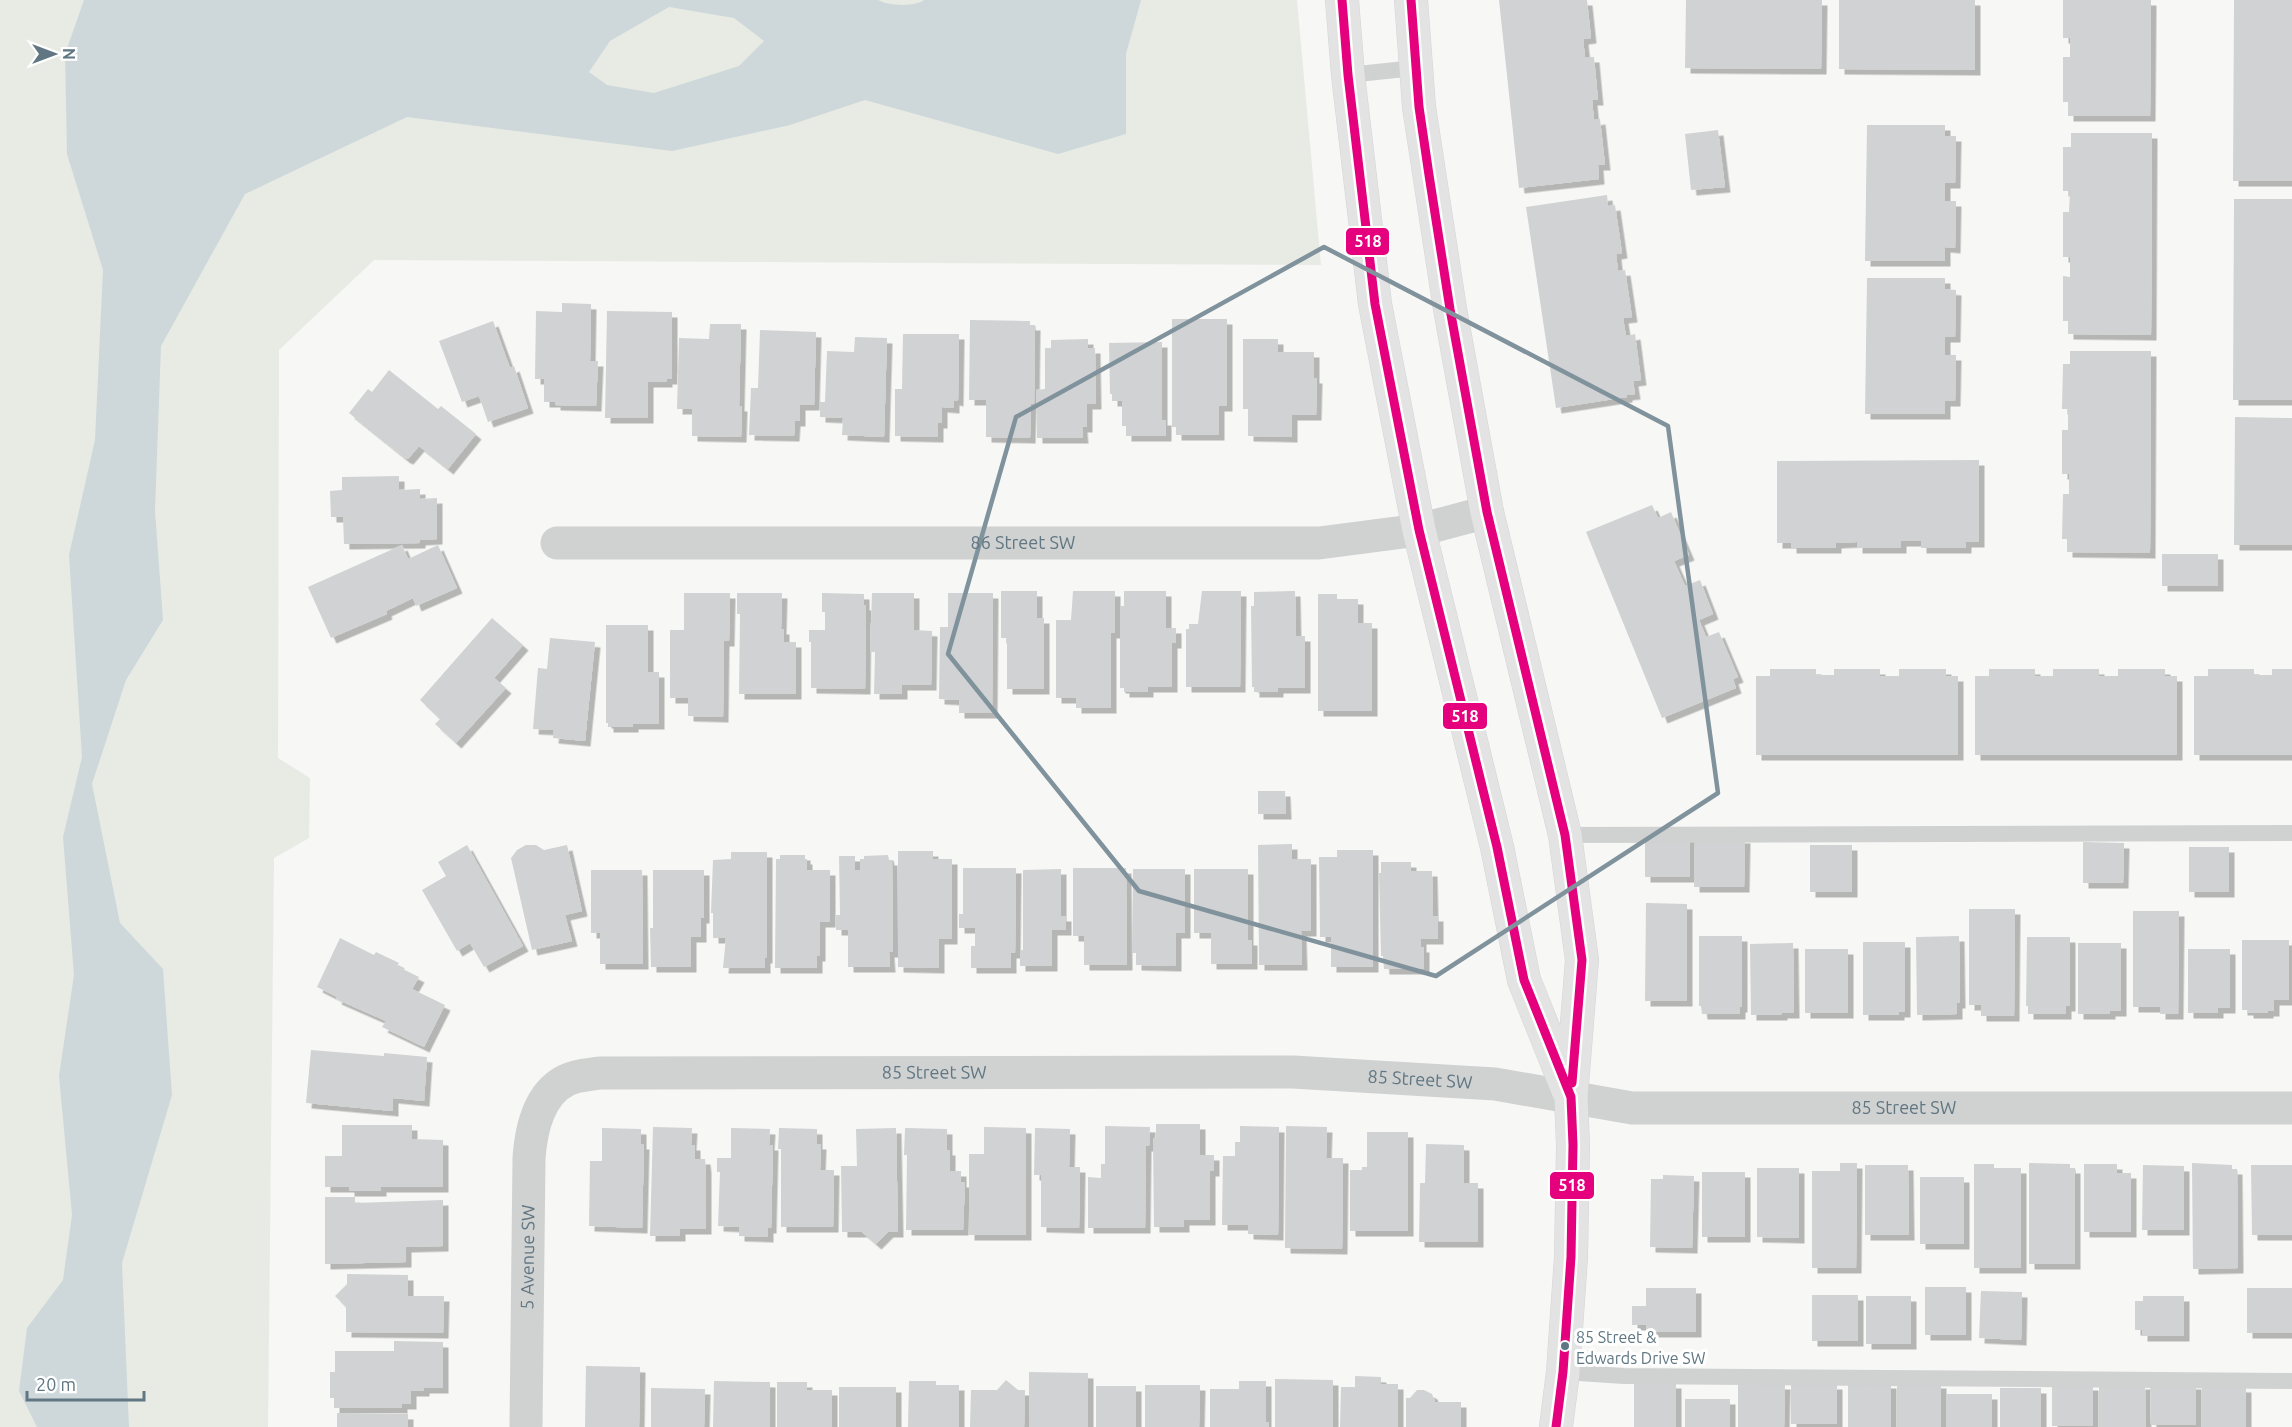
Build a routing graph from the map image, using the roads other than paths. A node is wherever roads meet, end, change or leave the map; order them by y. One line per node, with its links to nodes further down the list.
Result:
1 (1342, 0): 4 (street)
2 (1411, 0): 3 (street)
3 (1415, 68): 4 (lane); 5 (street)
4 (1348, 75): 6 (street)
5 (1487, 512): 6 (street, 86 Street SW); 9 (street)
6 (1419, 530): 7 (street, 86 Street SW); 11 (street)
7 (557, 543)
8 (2292, 832): 9 (lane)
9 (1565, 835): 11 (street)
10 (550, 1094): 11 (street, 85 Street SW); 15 (street, 5 Avenue SW)
11 (1571, 1097): 12 (street, 85 Street SW); 13 (street)
12 (2292, 1108)
13 (1563, 1372): 14 (lane); 16 (street)
14 (2292, 1382)
15 (526, 1427)
16 (1556, 1427)

